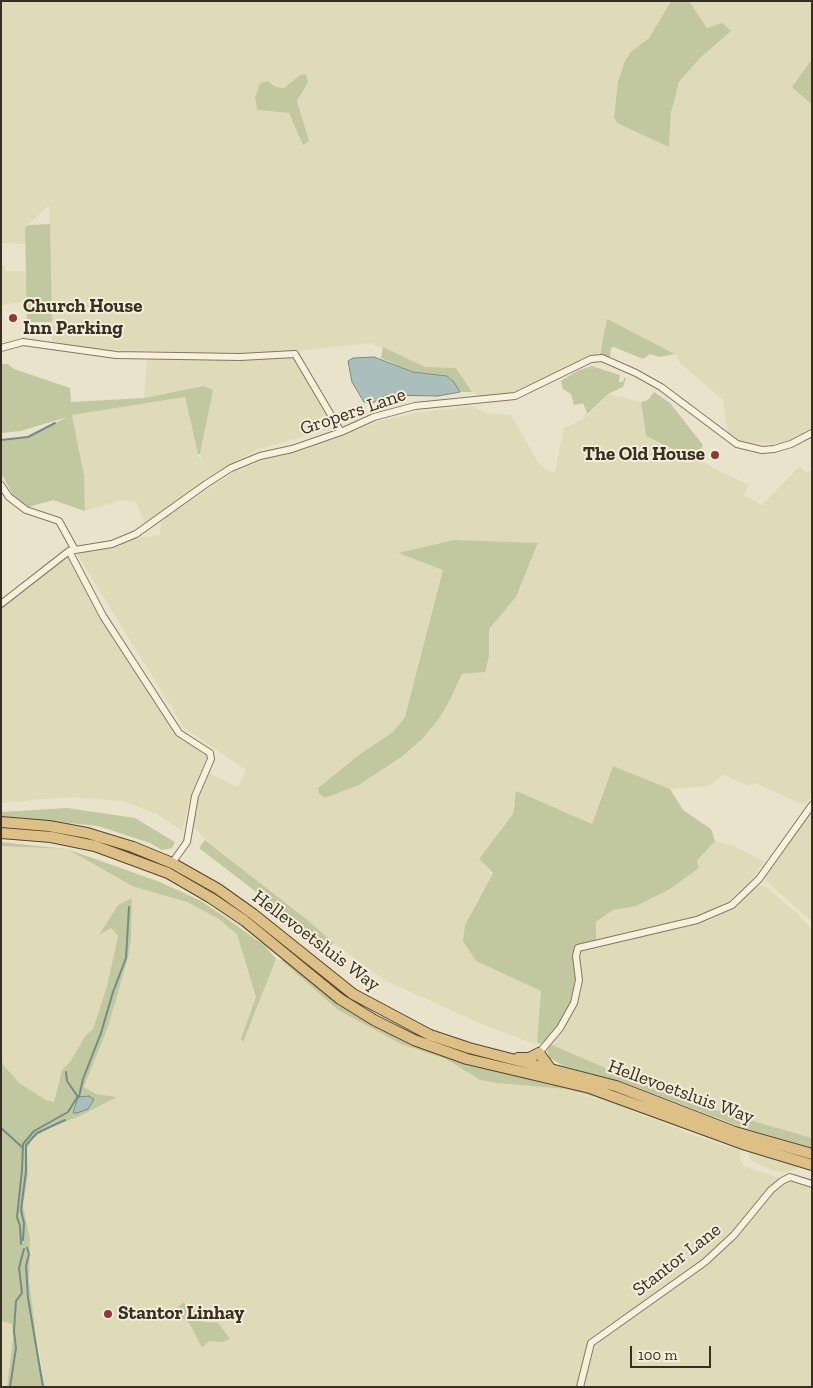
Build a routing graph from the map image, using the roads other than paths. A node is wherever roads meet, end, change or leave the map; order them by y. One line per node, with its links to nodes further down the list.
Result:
1 (1, 348): 2 (street)
2 (341, 432): 3 (street, Gropers Lane); 5 (street, Gropers Lane)
3 (812, 433)
4 (1, 485): 5 (street)
5 (72, 550): 6 (street, Gropers Lane); 10 (street)
6 (1, 604)
7 (812, 805): 11 (street)
8 (1, 822): 10 (highway, Hellevoetsluis Way)
9 (1, 833): 15 (highway, Hellevoetsluis Way)
10 (172, 863): 12 (highway, Hellevoetsluis Way)
11 (539, 1053): 12 (highway); 13 (highway)
12 (505, 1058): 13 (highway, Hellevoetsluis Way)
13 (550, 1068): 14 (highway, Hellevoetsluis Way)
14 (812, 1154)
15 (812, 1165)
16 (812, 1184): 17 (street, Stantor Lane)
17 (580, 1387)

